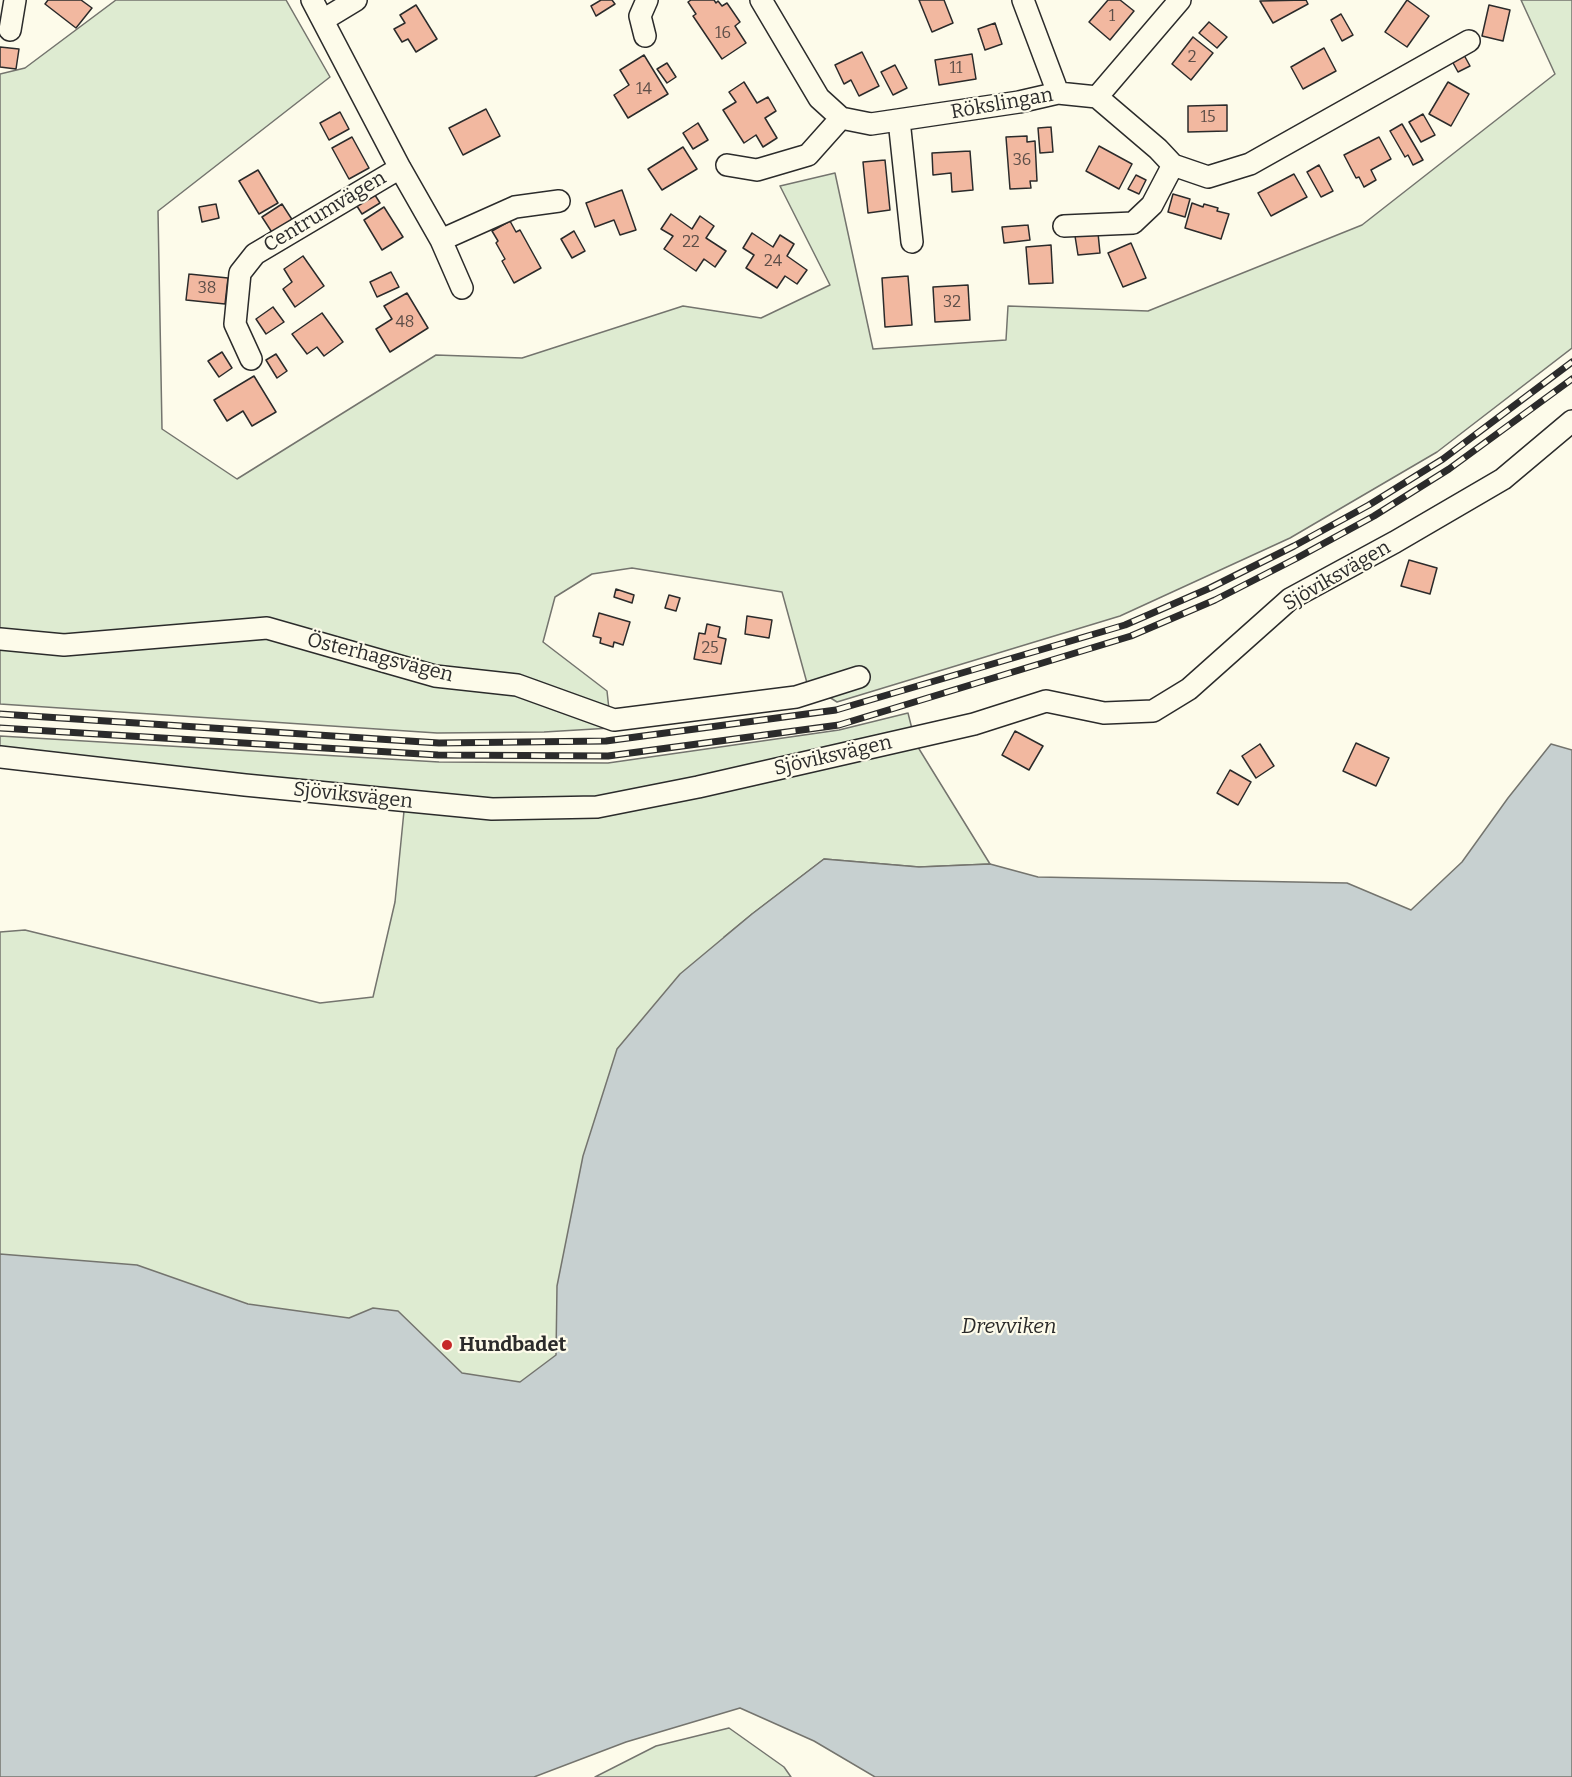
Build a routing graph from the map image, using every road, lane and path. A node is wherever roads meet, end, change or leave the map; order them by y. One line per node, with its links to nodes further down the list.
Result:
1 (15, 0): 9 (street)
2 (312, 0): 8 (street, Centrumvägen)
3 (356, 0): 8 (street)
4 (647, 0): 10 (street)
5 (761, 0): 14 (street)
6 (1023, 0): 12 (street)
7 (1180, 0): 13 (street)
8 (323, 20): 18 (street, Centrumvägen)
9 (10, 30)
10 (645, 36)
11 (1469, 41): 17 (street)
12 (1058, 93): 13 (street, Rökslingan); 15 (street, Rökslingan)
13 (1097, 97): 17 (street)
14 (841, 118): 15 (street, Rökslingan); 16 (street)
15 (899, 120): 22 (street)
16 (727, 165)
17 (1173, 165): 20 (street)
18 (400, 168): 21 (street, Centrumvägen); 24 (street, Centrumvägen)
19 (559, 201): 21 (street)
20 (1065, 226)
21 (441, 240): 23 (street, Centrumvägen)
22 (912, 242)
23 (462, 288)
24 (251, 359)
25 (1572, 421): 28 (street, Sjöviksvägen)
26 (0, 639): 27 (street, Österhagsvägen)
27 (859, 677)
28 (0, 757)

